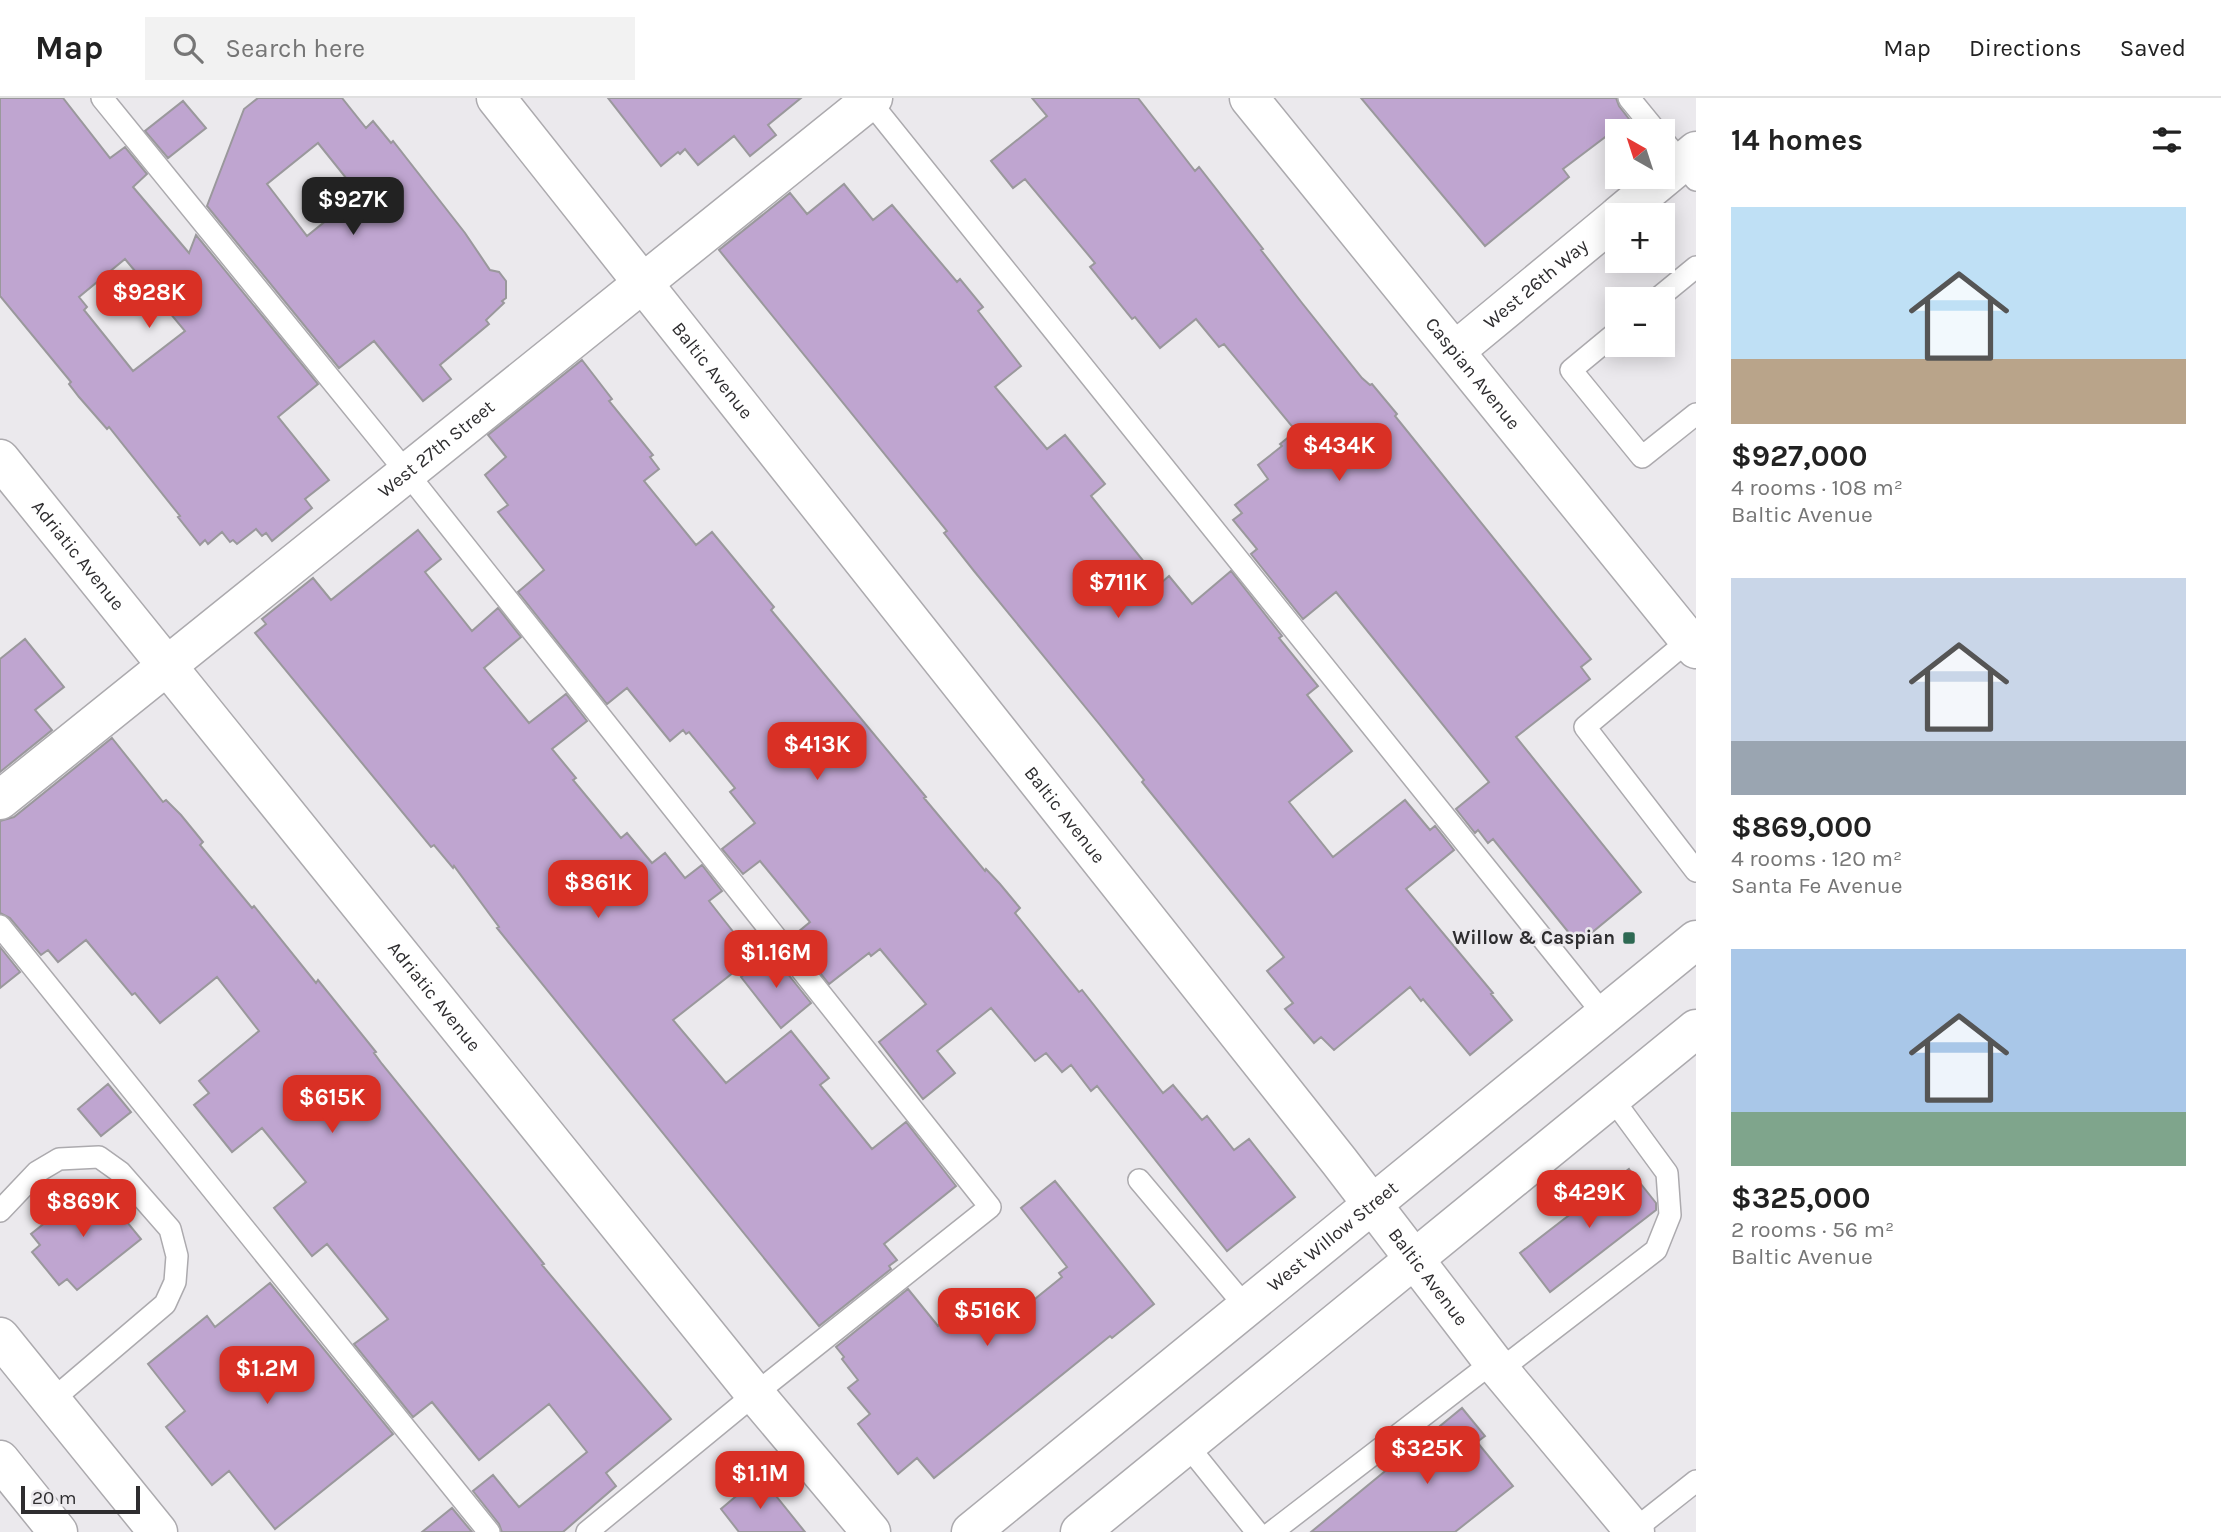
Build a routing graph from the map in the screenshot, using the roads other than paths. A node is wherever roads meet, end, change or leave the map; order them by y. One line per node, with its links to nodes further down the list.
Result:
1 (102, 98): 17 (lane)
2 (496, 98): 11 (street, Baltic Avenue)
3 (1249, 98): 14 (street, Caspian Avenue)
4 (1629, 98): 6 (lane)
5 (870, 99): 11 (street, West 27th Street); 24 (lane)
6 (1646, 119)
7 (1684, 158): 8 (street, West 26th Way)
8 (1633, 203)
9 (1605, 227): 14 (street, West 26th Way)
10 (1696, 267): 12 (lane)
11 (645, 282): 17 (street, West 27th Street); 28 (street, Baltic Avenue)
12 (1672, 287)
13 (1605, 342): 15 (lane)
14 (1455, 351): 18 (street, Caspian Avenue)
15 (1696, 414)
16 (0, 459): 19 (street, Adriatic Avenue)
17 (407, 473): 19 (street, West 27th Street); 34 (lane)
18 (1692, 644): 21 (lane)
19 (168, 666): 20 (street, West 27th Street); 34 (street, Adriatic Avenue)
20 (0, 800)
21 (1696, 871)
22 (0, 926): 42 (lane)
23 (1696, 940): 24 (street, West Willow Street)
24 (1605, 1016): 28 (street, West Willow Street)
25 (1696, 1030): 26 (street)
26 (1612, 1098): 30 (street); 33 (lane)
27 (1139, 1180): 31 (lane)
28 (1371, 1203): 30 (street, Baltic Avenue); 31 (street, West Willow Street)
29 (0, 1211): 35 (lane)
30 (1413, 1259): 33 (street, Baltic Avenue); 36 (street)
31 (1246, 1307): 45 (street, West Willow Street)
32 (0, 1337): 35 (street)
33 (1497, 1366): 39 (street, Baltic Avenue); 48 (lane)
34 (755, 1394): 43 (lane); 44 (street, Adriatic Avenue)
35 (51, 1401): 41 (street)
36 (1187, 1445): 46 (street); 47 (lane)
37 (0, 1460): 40 (street)
38 (1696, 1481): 39 (lane)
39 (1635, 1531)
40 (58, 1532)
41 (158, 1532)
42 (489, 1532)
43 (587, 1532)
44 (871, 1532)
45 (971, 1532)
46 (1080, 1532)
47 (1257, 1532)
48 (1272, 1532)

